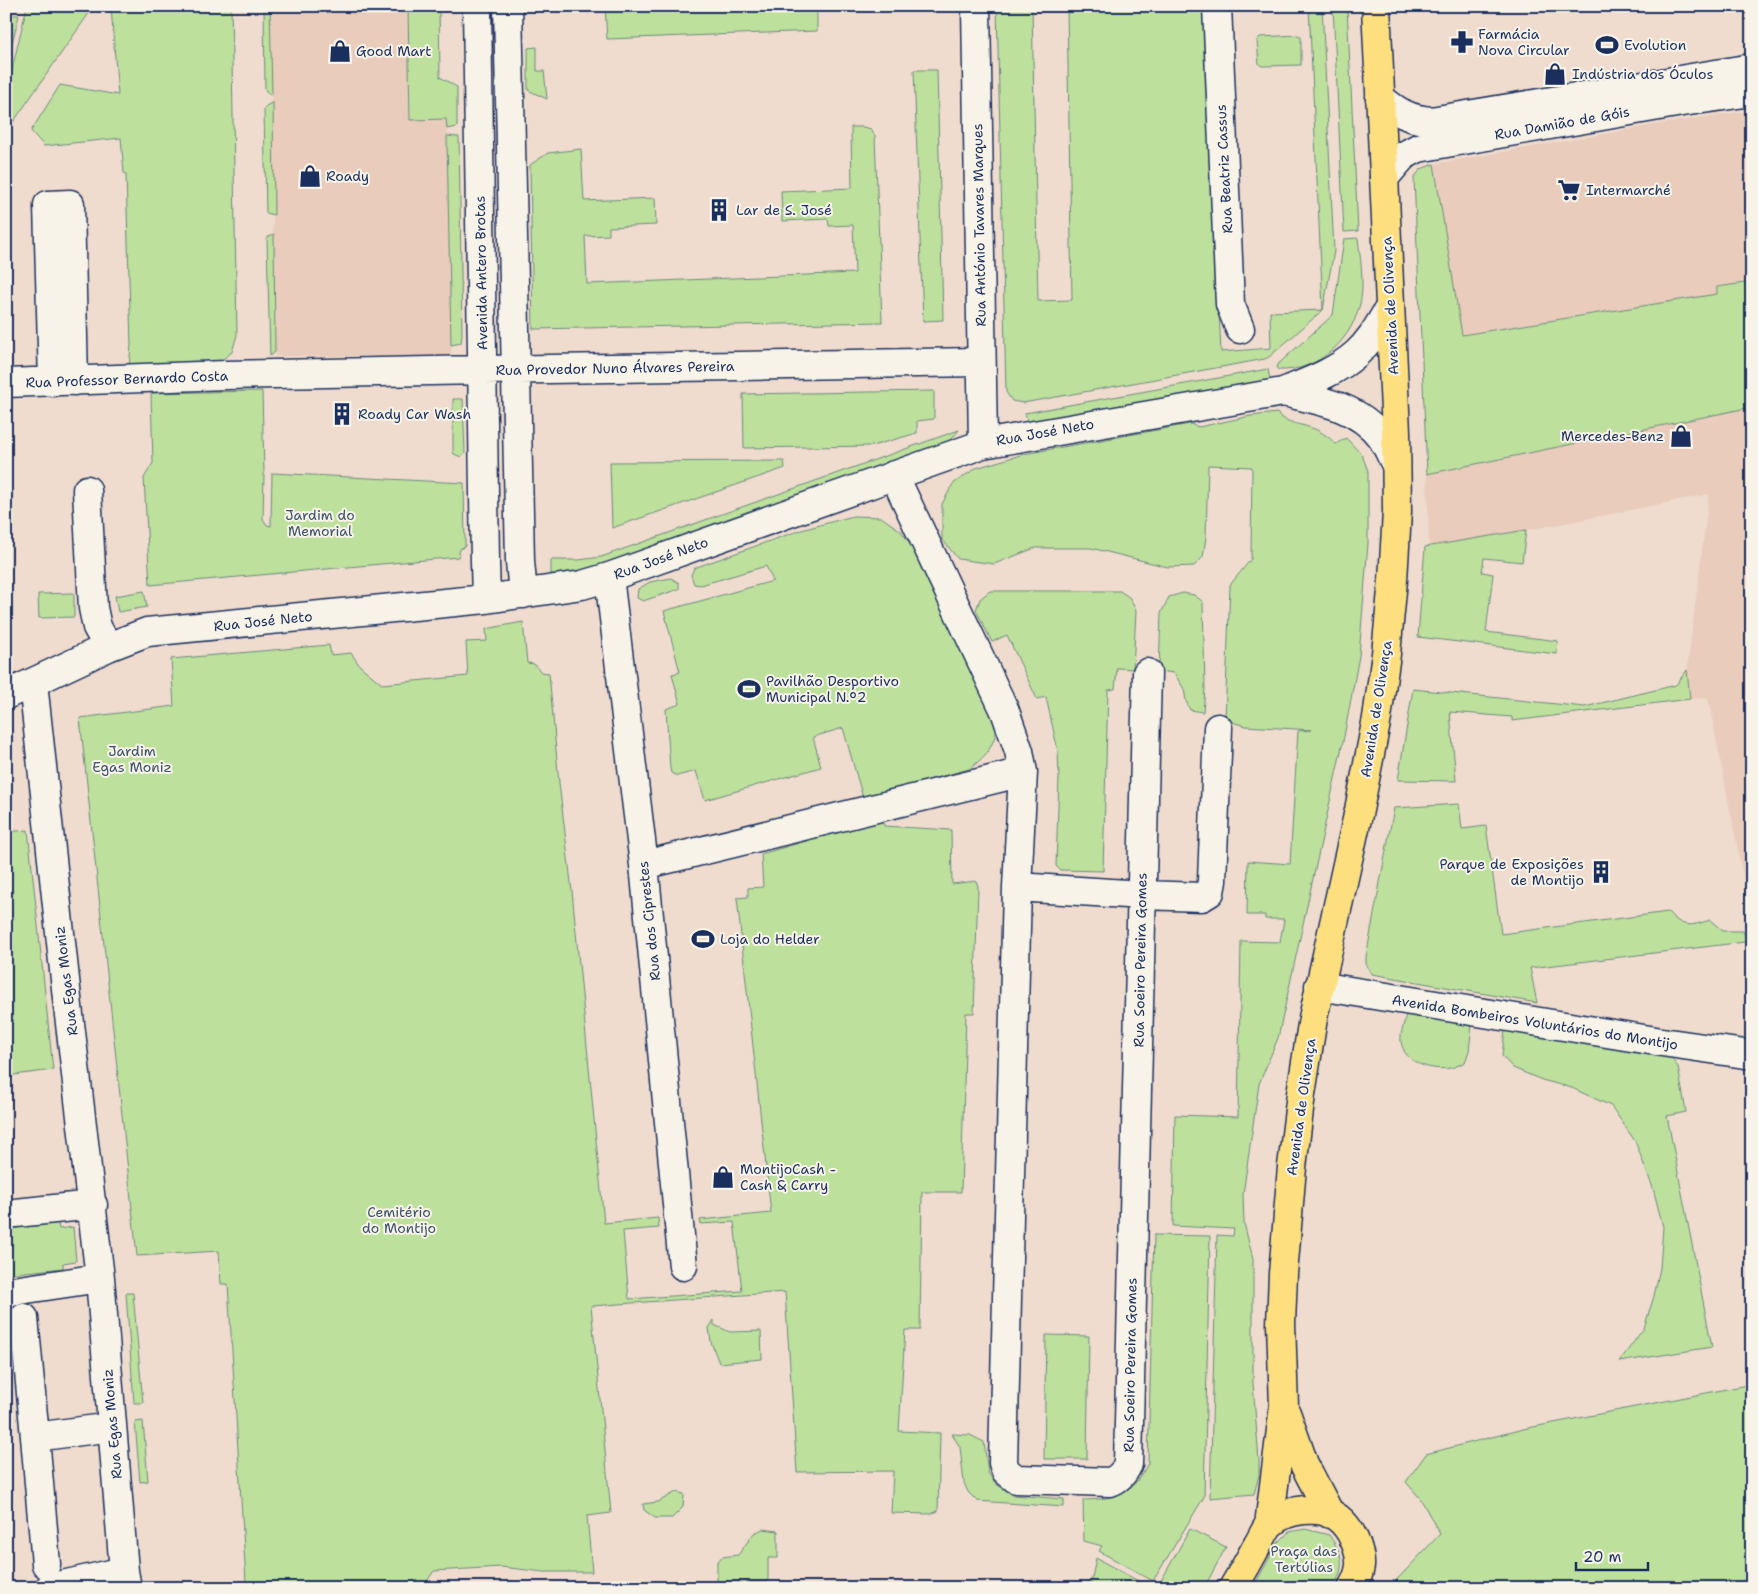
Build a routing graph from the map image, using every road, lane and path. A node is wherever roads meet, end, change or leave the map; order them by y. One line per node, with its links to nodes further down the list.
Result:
1 (477, 6): 14 (street, Avenida Antero Brotas)
2 (508, 6): 13 (street)
3 (976, 6): 12 (street, Rua António Tavares Marques)
4 (1216, 6): 11 (street, Rua Beatriz Cassus)
5 (1376, 6): 8 (main road, Avenida de Olivença)
6 (1752, 68): 8 (street, Rua Damião de Góis)
7 (1752, 92): 9 (street, Rua Damião de Góis)
8 (1380, 98): 9 (main road, Avenida de Olivença)
9 (1384, 178): 10 (main road, Avenida de Olivença)
10 (1390, 307): 18 (street, Rua José Neto); 20 (main road, Avenida de Olivença)
11 (1240, 329)
12 (981, 362): 13 (street, Rua Provedor Nuno Álvares Pereira); 19 (street, Rua António Tavares Marques)
13 (515, 369): 14 (street, Rua Provedor Nuno Álvares Pereira); 24 (street)
14 (483, 370): 15 (street, Rua Provedor Nuno Álvares Pereira); 25 (street, Avenida Antero Brotas)
15 (248, 375): 16 (street, Rua Professor Bernardo Costa)
16 (63, 381): 16 (street); 17 (street, Rua Professor Bernardo Costa)
17 (6, 383)
18 (1283, 392): 19 (street, Rua José Neto); 20 (street, Rua José Neto)
19 (983, 444): 21 (street, Rua José Neto)
20 (1396, 465): 35 (main road, Avenida de Olivença)
21 (894, 475): 23 (street, Rua José Neto); 31 (street, Rua Soeiro Pereira Gomes)
22 (87, 490): 26 (street)
23 (609, 577): 24 (street, Rua José Neto); 32 (street, Rua dos Ciprestes)
24 (523, 594): 25 (street, Rua José Neto)
25 (486, 599): 26 (street, Rua José Neto)
26 (108, 647): 28 (street, Rua José Neto)
27 (1147, 674): 34 (street, Rua Soeiro Pereira Gomes)
28 (20, 683): 29 (street, Rua José Neto); 37 (street, Rua Egas Moniz)
29 (6, 696)
30 (1218, 728): 34 (street)
31 (1022, 772): 32 (street); 33 (street, Rua Soeiro Pereira Gomes)
32 (644, 865): 39 (street, Rua dos Ciprestes)
33 (1016, 887): 34 (street); 34 (street, Rua Soeiro Pereira Gomes)
34 (1142, 895)
35 (1319, 986): 36 (street, Avenida Bombeiros Voluntários do Montijo); 43 (main road, Avenida de Olivença)
36 (1752, 1055)
37 (93, 1205): 38 (street); 40 (street, Rua Egas Moniz)
38 (6, 1214)
39 (683, 1266)
40 (100, 1278): 41 (street); 44 (street, Rua Egas Moniz)
41 (6, 1292)
42 (24, 1318): 45 (street)
43 (1284, 1406): 46 (main road, Avenida de Olivença); 47 (main road, Avenida de Olivença)
44 (112, 1427): 45 (street); 49 (street, Rua Egas Moniz)
45 (35, 1437): 48 (street)
46 (1330, 1514): 47 (main road); 51 (main road)
47 (1269, 1525): 50 (main road)
48 (48, 1576): 49 (street, Rua Egas Moniz)
49 (125, 1579)
50 (1233, 1588)
51 (1352, 1588)

